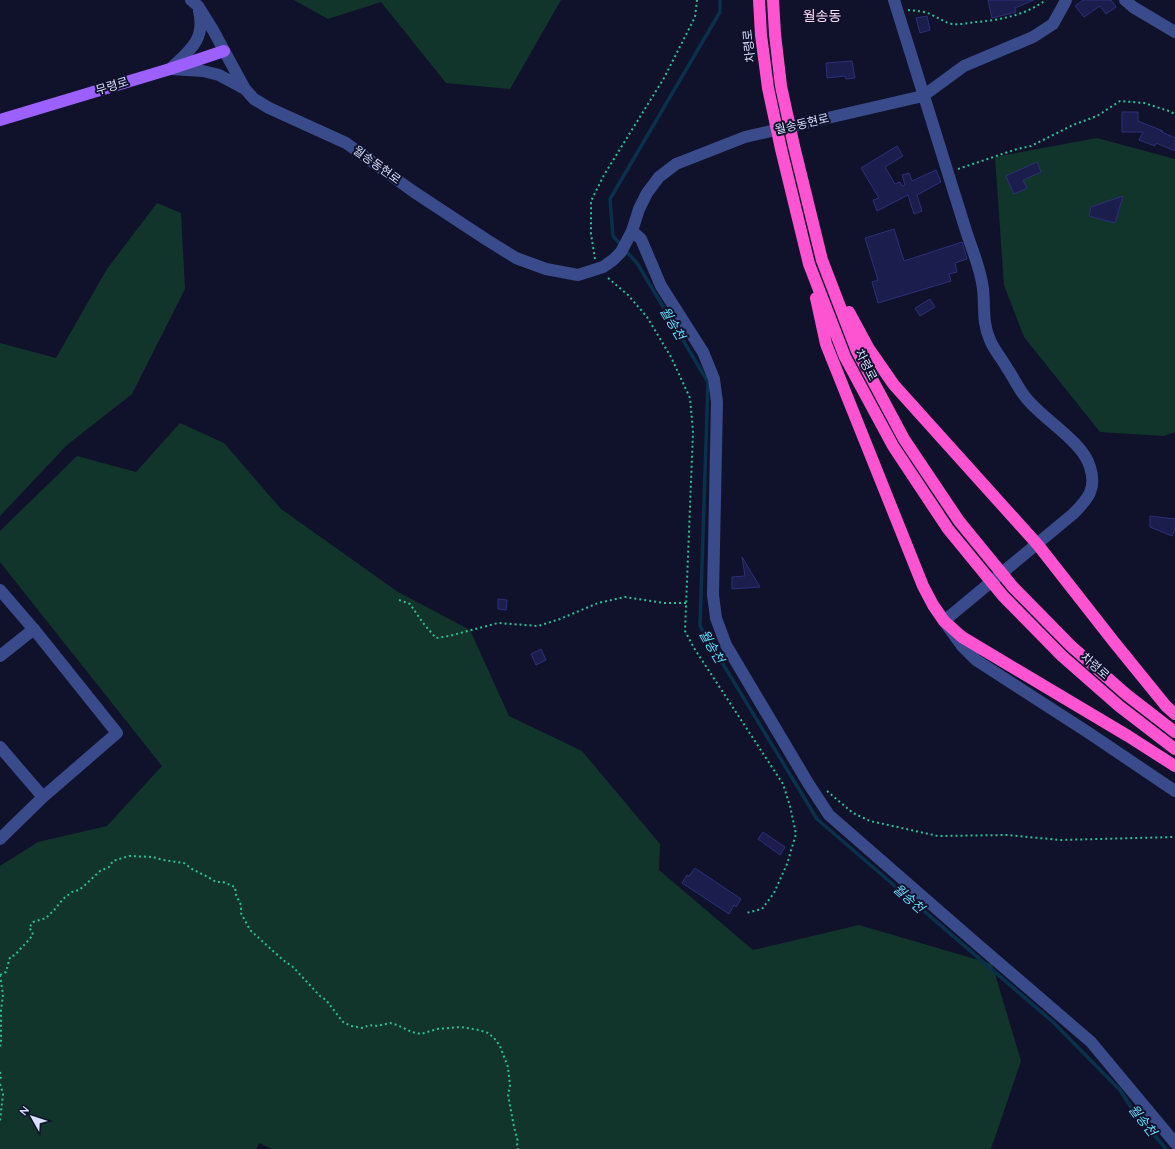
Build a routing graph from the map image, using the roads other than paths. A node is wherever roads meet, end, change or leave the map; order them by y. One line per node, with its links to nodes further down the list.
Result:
1 (759, 0): 15 (highway, 차령로)
2 (773, 0): 14 (highway, 차령로)
3 (1066, 0): 11 (street)
4 (1132, 2): 7 (street)
5 (194, 3): 8 (street, 월송동현로); 9 (street)
6 (896, 5): 11 (street)
7 (1175, 32)
8 (224, 51): 9 (main road, 무령로); 10 (street, 월송동현로)
9 (170, 69): 10 (street); 12 (main road, 무령로)
10 (244, 89): 13 (street, 월송동현로)
11 (923, 96): 13 (street, 월송동현로); 16 (street)
12 (0, 120)
13 (630, 236): 29 (street)
14 (822, 260): 16 (highway); 22 (highway, 차령로)
15 (809, 264): 18 (highway); 24 (highway, 차령로)
16 (1038, 545): 18 (street); 21 (highway)
17 (0, 590): 19 (street)
18 (944, 620): 25 (highway); 26 (street)
19 (34, 629): 20 (street); 27 (street)
20 (0, 656)
21 (1175, 714)
22 (1175, 732)
23 (0, 747): 27 (street)
24 (1175, 749)
25 (1175, 766)
26 (1175, 791)
27 (43, 797): 28 (street)
28 (0, 839)
29 (1175, 1143)

